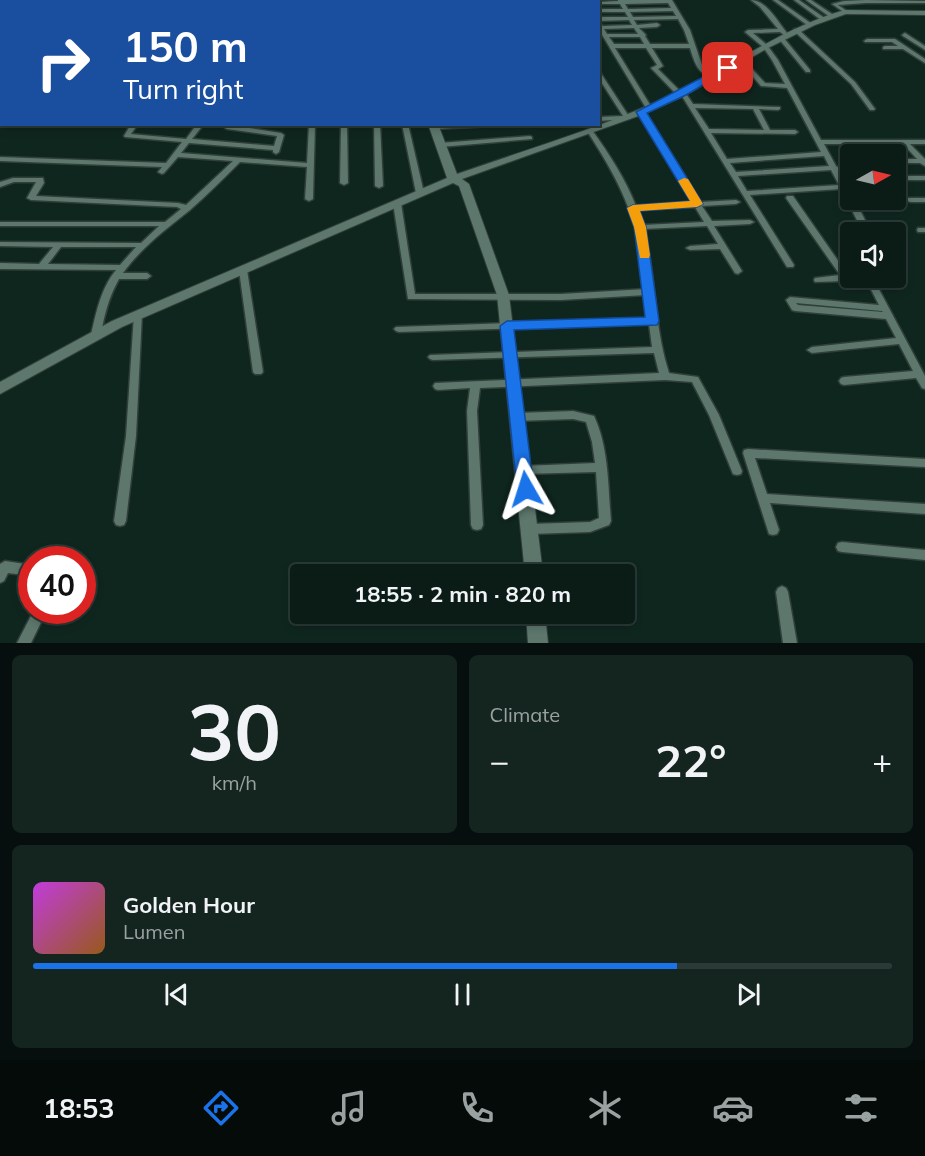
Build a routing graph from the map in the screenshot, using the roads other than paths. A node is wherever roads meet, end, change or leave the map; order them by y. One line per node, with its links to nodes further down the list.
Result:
1 (753, 0): 21 (street)
2 (775, 0): 18 (street)
3 (796, 0): 15 (street)
4 (808, 0): 15 (street)
5 (621, 1): 6 (street); 8 (street); 11 (street)
6 (669, 1): 10 (street)
7 (925, 2): 9 (street)
8 (600, 3)
9 (842, 4): 13 (street); 15 (street)
10 (675, 9): 11 (street); 14 (street)
11 (627, 10): 12 (street); 16 (street)
12 (600, 11)
13 (925, 13)
14 (680, 17): 16 (street); 29 (street)
15 (827, 17): 18 (street)
16 (632, 18): 17 (street); 20 (street)
17 (600, 23): 20 (street); 24 (street)
18 (809, 24): 21 (street)
19 (657, 26): 20 (street)
20 (637, 27): 22 (street)
21 (786, 33): 27 (street); 27 (street); 35 (street); 43 (street)
22 (643, 35): 24 (street); 26 (street)
23 (905, 35): 32 (street)
24 (606, 36): 28 (street)
25 (867, 41): 30 (street)
26 (648, 45): 28 (street); 29 (street); 39 (street)
27 (765, 45): 33 (street); 38 (street)
28 (612, 46): 44 (street)
29 (693, 46): 37 (street)
30 (903, 47): 31 (street); 34 (street)
31 (885, 48)
32 (925, 48)
33 (741, 60): 37 (street); 38 (street)
34 (925, 61)
35 (808, 71)
36 (600, 74): 46 (street)
37 (714, 75): 39 (street)
38 (789, 86): 62 (street)
39 (681, 94): 40 (street); 44 (street)
40 (691, 106): 41 (street); 57 (street)
41 (755, 107): 42 (street); 58 (street)
42 (778, 108)
43 (872, 109)
44 (645, 110): 46 (street); 96 (street)
45 (600, 118): 46 (street)
46 (627, 118): 56 (street)
47 (134, 126): 61 (street)
48 (200, 126): 61 (street)
49 (227, 126): 55 (street)
50 (312, 126): 76 (street)
51 (344, 126): 84 (street)
52 (376, 126): 86 (street)
53 (405, 126): 88 (street)
54 (433, 126): 65 (street)
55 (251, 127): 66 (street)
56 (590, 131): 80 (street); 98 (street)
57 (706, 131): 58 (street); 71 (street)
58 (768, 132): 59 (street)
59 (795, 132)
60 (530, 138): 65 (street)
61 (189, 140): 66 (street); 67 (street)
62 (821, 142): 63 (street); 68 (street)
63 (905, 142): 64 (street); 73 (street)
64 (925, 142)
65 (441, 145): 80 (street)
66 (276, 148): 74 (street)
67 (177, 154): 70 (street); 75 (street)
68 (828, 154): 71 (street); 77 (street)
69 (0, 159): 75 (street)
70 (238, 160): 74 (street); 97 (street)
71 (725, 161): 79 (street)
72 (906, 161): 73 (street)
73 (924, 162)
74 (275, 163): 76 (street)
75 (168, 165): 78 (street)
76 (311, 165): 91 (street)
77 (835, 168): 79 (street); 83 (street)
78 (162, 172)
79 (734, 174): 89 (street)
80 (453, 178): 88 (street); 121 (street)
81 (906, 178): 82 (street)
82 (925, 178)
83 (840, 179)
84 (344, 183)
85 (0, 185): 97 (street)
86 (379, 186)
87 (840, 187): 89 (street)
88 (420, 193): 95 (street)
89 (745, 193): 110 (street)
90 (790, 198): 112 (street)
91 (309, 200)
92 (910, 200): 93 (street)
93 (925, 200)
94 (736, 202): 96 (street)
95 (397, 203): 113 (street); 121 (street)
96 (697, 204): 98 (street); 102 (street)
97 (186, 208): 101 (street)
98 (633, 208): 103 (street)
99 (750, 222): 102 (street)
100 (0, 224): 101 (street)
101 (165, 224): 106 (street)
102 (710, 224): 103 (street); 107 (street)
103 (640, 227): 120 (street)
104 (0, 244): 105 (street)
105 (58, 244): 106 (street); 109 (street)
106 (140, 245): 115 (street)
107 (724, 246): 108 (street); 114 (street)
108 (690, 248)
109 (43, 265): 111 (street); 115 (street)
110 (790, 265)
111 (0, 266)
112 (840, 266)
113 (243, 270): 123 (street); 133 (street)
114 (738, 271)
115 (118, 272): 116 (street); 127 (street)
116 (147, 276)
117 (840, 278): 118 (street)
118 (818, 280)
119 (874, 288): 122 (street)
120 (650, 292): 121 (street); 124 (street)
121 (503, 295): 125 (street)
122 (887, 312): 122 (street); 128 (street)
123 (138, 315): 127 (street); 149 (street)
124 (653, 321): 125 (street); 129 (street)
125 (507, 326): 126 (street); 131 (street)
126 (399, 329)
127 (96, 335): 141 (street)
128 (902, 341): 130 (street); 134 (street)
129 (659, 350): 131 (street); 135 (street)
130 (812, 350)
131 (511, 355): 132 (street); 137 (street)
132 (433, 357)
133 (258, 372)
134 (919, 374): 136 (street); 138 (street)
135 (665, 376): 137 (street); 146 (street)
136 (844, 381)
137 (513, 382): 140 (street); 142 (street)
138 (925, 385)
139 (438, 386): 140 (street)
140 (475, 386): 150 (street)
141 (0, 389)
142 (517, 417): 144 (street); 145 (street)
143 (925, 463): 147 (street)
144 (600, 467): 145 (street); 151 (street)
145 (523, 470): 151 (street)
146 (736, 471)
147 (763, 498): 148 (street); 152 (street)
148 (925, 509)
149 (120, 521)
150 (477, 525)
151 (530, 528): 155 (street)
152 (773, 530)
153 (842, 547): 154 (street)
154 (925, 555)
155 (533, 564)
156 (18, 569): 157 (street)
157 (0, 577)
158 (782, 592): 163 (street)
159 (34, 624): 161 (street)
160 (537, 624): 162 (street)
161 (24, 643)
162 (538, 643)
163 (790, 643)

